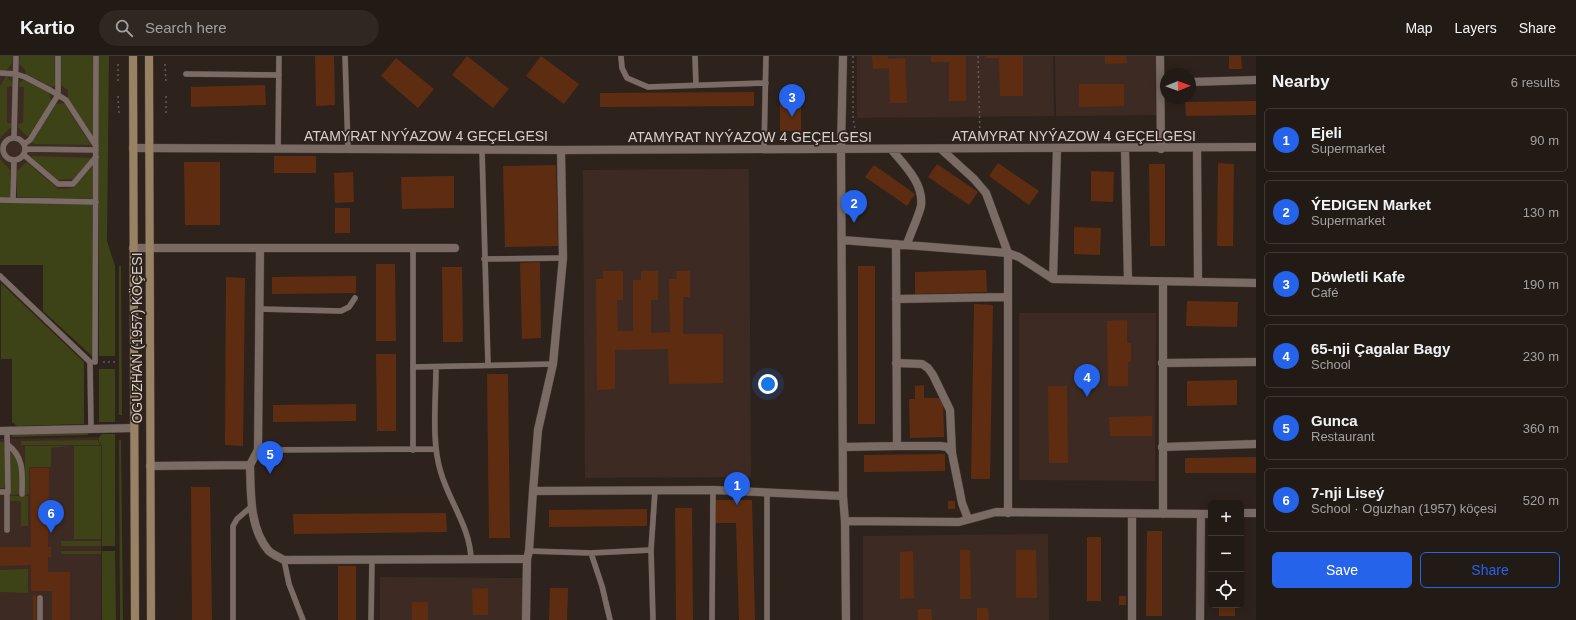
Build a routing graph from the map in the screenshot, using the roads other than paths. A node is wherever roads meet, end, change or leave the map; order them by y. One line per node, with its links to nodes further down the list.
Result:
1 (16, 56): 15 (lane)
2 (58, 56): 23 (lane)
3 (96, 56): 28 (lane)
4 (133, 56): 29 (main road, OGUZHAN (1957) KÖÇESI)
5 (149, 56): 30 (main road, OGUZHAN (1957) KÖÇESI)
6 (279, 56): 17 (lane)
7 (345, 56): 31 (lane)
8 (621, 56): 22 (lane)
9 (695, 56): 22 (lane)
10 (766, 56): 21 (lane)
11 (842, 56): 36 (street)
12 (1160, 56): 13 (street)
13 (1161, 68)
14 (2, 73): 15 (lane); 18 (lane)
15 (16, 74): 23 (lane); 25 (lane)
16 (186, 74): 17 (lane)
17 (279, 75): 35 (lane)
18 (0, 80)
19 (1256, 80): 20 (street)
20 (1196, 82)
21 (766, 83): 22 (lane); 43 (lane)
22 (696, 85)
23 (58, 95): 28 (lane); 34 (lane)
24 (1162, 104): 32 (street)
25 (14, 138): 27 (lane); 34 (lane)
26 (1256, 147): 33 (street, ATAMYRAT NYÝAZOW 4 GEÇELGESI)
27 (1, 148): 45 (lane)
28 (96, 148): 34 (lane); 44 (lane)
29 (133, 148): 30 (street, ATAMYRAT NYÝAZOW 4 GEÇELGESI); 52 (main road, OGUZHAN (1957) KÖÇESI)
30 (149, 148): 35 (street, ATAMYRAT NYÝAZOW 4 GEÇELGESI); 53 (main road, OGUZHAN (1957) KÖÇESI)
31 (348, 148): 35 (street, ATAMYRAT NYÝAZOW 4 GEÇELGESI); 41 (street, ATAMYRAT NYÝAZOW 4 GEÇELGESI)
32 (1161, 148): 33 (street, ATAMYRAT NYÝAZOW 4 GEÇELGESI); 40 (street, ATAMYRAT NYÝAZOW 4 GEÇELGESI)
33 (1197, 148): 64 (street)
34 (24, 149): 44 (lane); 45 (lane)
35 (278, 149)
36 (841, 149): 37 (street, ATAMYRAT NYÝAZOW 4 GEÇELGESI); 43 (street, ATAMYRAT NYÝAZOW 4 GEÇELGESI); 49 (street)
37 (891, 149): 38 (street, ATAMYRAT NYÝAZOW 4 GEÇELGESI); 51 (street)
38 (941, 149): 39 (street, ATAMYRAT NYÝAZOW 4 GEÇELGESI); 57 (street)
39 (1057, 149): 40 (street, ATAMYRAT NYÝAZOW 4 GEÇELGESI); 61 (street)
40 (1125, 149): 62 (street)
41 (482, 150): 42 (street, ATAMYRAT NYÝAZOW 4 GEÇELGESI); 59 (lane)
42 (560, 150): 43 (street, ATAMYRAT NYÝAZOW 4 GEÇELGESI); 58 (street)
43 (764, 150)
44 (96, 157): 48 (lane)
45 (14, 160): 47 (lane)
46 (0, 200): 47 (lane)
47 (13, 200): 48 (lane)
48 (96, 202): 70 (lane)
49 (842, 240): 50 (street); 84 (street)
50 (896, 244): 51 (street); 68 (street)
51 (907, 244): 57 (street)
52 (134, 248): 53 (street); 79 (main road, OGUZHAN (1957) KÖÇESI)
53 (150, 248): 54 (street); 91 (main road, OGUZHAN (1957) KÖÇESI)
54 (260, 248): 55 (street); 69 (street)
55 (413, 248): 56 (street); 76 (lane)
56 (455, 248)
57 (1008, 253): 61 (street); 66 (street)
58 (563, 258): 59 (lane); 74 (street)
59 (484, 259): 75 (lane)
60 (0, 276): 78 (lane)
61 (1053, 279): 62 (street)
62 (1128, 280): 63 (street)
63 (1162, 282): 64 (street); 73 (street)
64 (1198, 282): 65 (street)
65 (1256, 283)
66 (1008, 297): 68 (street); 101 (street)
67 (355, 298): 69 (lane)
68 (896, 299): 72 (street)
69 (259, 309): 87 (street)
70 (95, 362)
71 (1256, 362): 73 (street)
72 (896, 363): 83 (street); 89 (street)
73 (1162, 363): 85 (street)
74 (553, 364): 75 (lane); 93 (street)
75 (488, 366): 77 (lane)
76 (413, 367): 77 (lane); 88 (lane)
77 (436, 367): 86 (lane)
78 (91, 428): 79 (street); 80 (street)
79 (134, 428): 119 (main road, OGUZHAN (1957) KÖÇESI)
80 (4, 431): 82 (lane)
81 (1256, 444): 85 (street)
82 (8, 445): 96 (lane); 97 (lane)
83 (897, 446): 84 (street); 89 (street)
84 (843, 447): 99 (street)
85 (1162, 447): 105 (street)
86 (436, 449): 88 (lane); 114 (lane)
87 (258, 450): 88 (lane); 90 (street)
88 (413, 450)
89 (952, 453): 108 (street)
90 (250, 465): 91 (street); 100 (street)
91 (150, 466): 120 (main road, OGUZHAN (1957) KÖÇESI)
92 (713, 490): 94 (street); 98 (street); 127 (lane)
93 (533, 491): 94 (street); 113 (street)
94 (655, 491): 111 (lane)
95 (0, 492): 96 (lane)
96 (7, 492): 110 (lane)
97 (22, 494)
98 (767, 494): 99 (street); 128 (lane)
99 (843, 496): 109 (street)
100 (251, 507): 115 (street); 121 (lane)
101 (1008, 513): 104 (street); 108 (street)
102 (1244, 513): 103 (street)
103 (1256, 513)
104 (1132, 514): 105 (street); 130 (street)
105 (1163, 514): 106 (street)
106 (1201, 514): 107 (street); 131 (street)
107 (1208, 514)
108 (968, 519): 109 (street)
109 (845, 521): 129 (street)
110 (7, 530)
111 (651, 550): 112 (lane); 126 (lane)
112 (591, 553): 113 (lane); 125 (lane)
113 (528, 555): 114 (street); 124 (street)
114 (471, 559): 116 (street)
115 (284, 560): 116 (street); 122 (lane)
116 (372, 560): 123 (lane)
117 (40, 598): 118 (lane)
118 (40, 620)
119 (134, 620)
120 (151, 620)
121 (233, 620)
122 (303, 620)
123 (371, 620)
124 (526, 620)
125 (610, 620)
126 (653, 620)
127 (712, 620)
128 (768, 620)
129 (846, 620)
130 (1132, 620)
131 (1200, 620)

